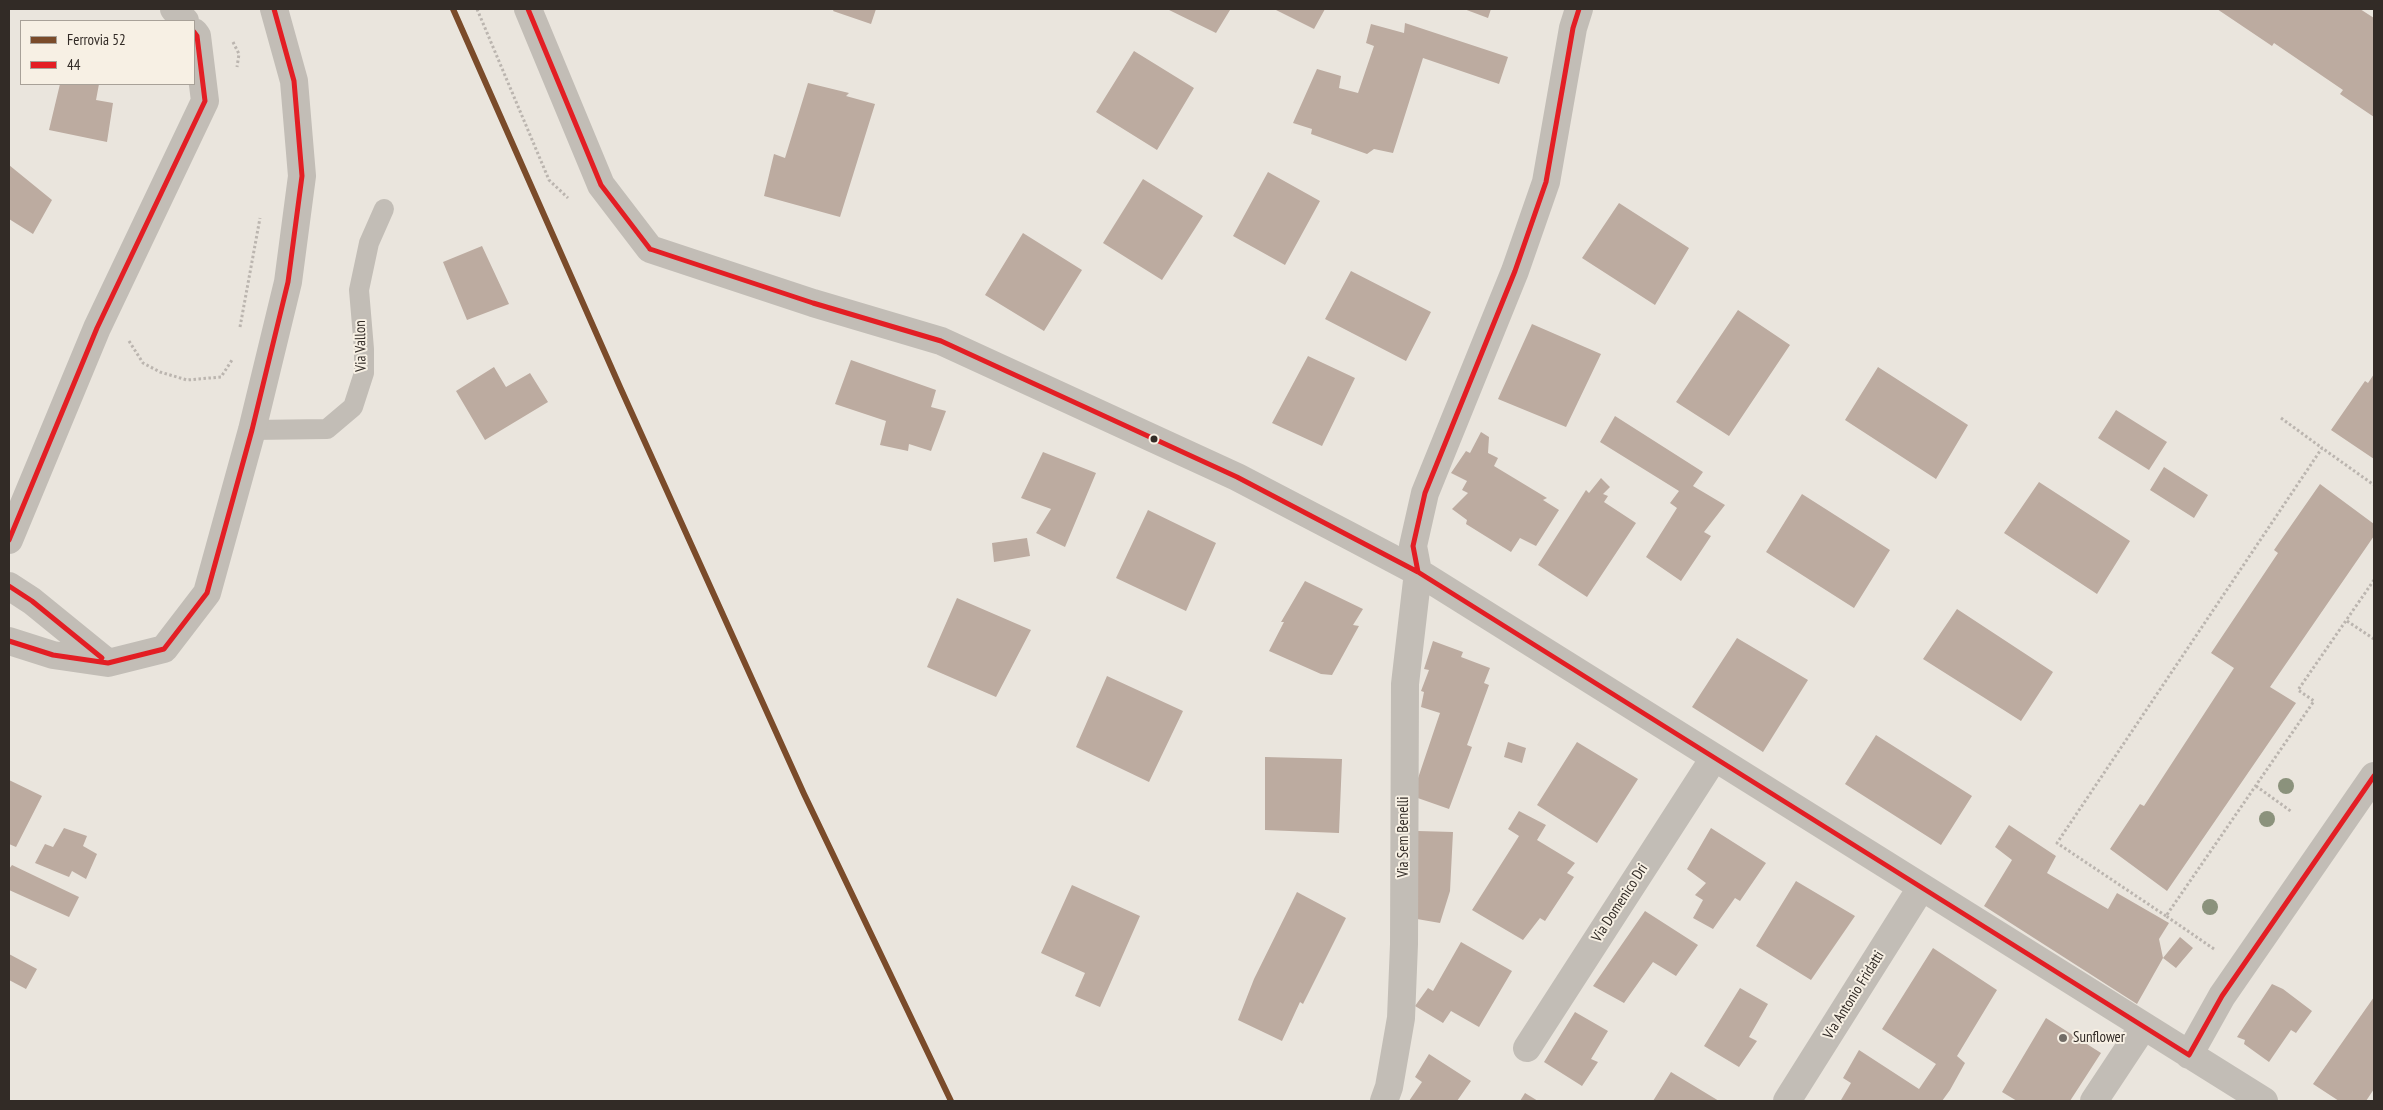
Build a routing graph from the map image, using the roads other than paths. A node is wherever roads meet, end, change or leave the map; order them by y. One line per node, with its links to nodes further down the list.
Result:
1 (174, 9): 5 (street)
2 (274, 9): 8 (street)
3 (528, 9): 10 (street)
4 (1579, 9): 10 (street, Via Sem Benelli)
5 (183, 20)
6 (195, 33): 9 (street)
7 (384, 210): 8 (lane, Via Vallon)
8 (252, 430): 13 (street)
9 (9, 540)
10 (1418, 572): 14 (street); 20 (street, Via Sem Benelli)
11 (9, 586): 13 (street)
12 (9, 641): 13 (street)
13 (108, 663)
14 (1714, 758): 16 (street); 18 (street, Via Domenico Dri)
15 (2374, 776): 19 (street)
16 (1922, 888): 17 (street); 21 (street, Via Antonio Fridatti)
17 (2143, 1027): 19 (street); 22 (street)
18 (1527, 1048)
19 (2189, 1055): 23 (street)
20 (1384, 1101)
21 (1787, 1101)
22 (2094, 1101)
23 (2264, 1101)

